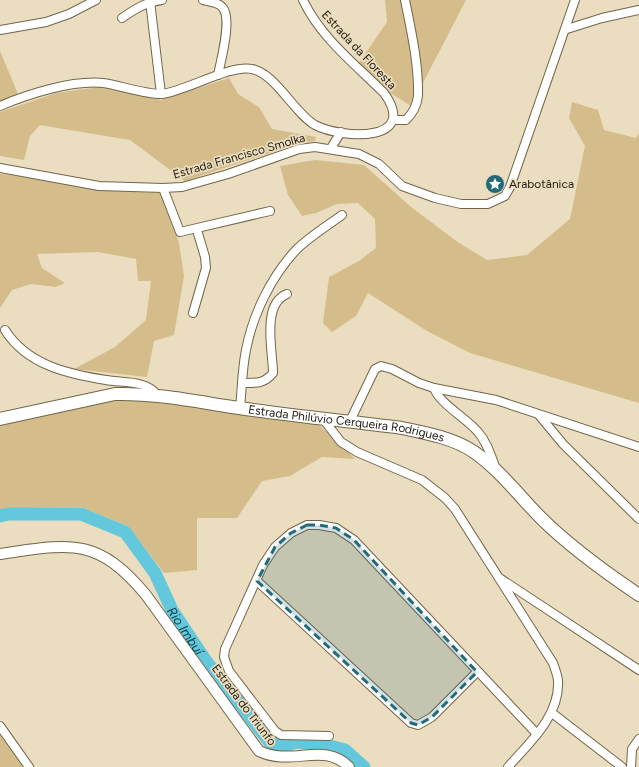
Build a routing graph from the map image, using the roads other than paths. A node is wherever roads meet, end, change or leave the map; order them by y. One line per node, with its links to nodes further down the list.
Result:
1 (96, 0): 11 (street)
2 (162, 0): 7 (street)
3 (203, 0): 12 (street)
4 (303, 0): 15 (street, Estrada da Floresta)
5 (405, 0): 15 (street)
6 (575, 0): 10 (street, Estrada Francisco Smolka)
7 (150, 1): 9 (street); 13 (street)
8 (639, 10): 10 (street)
9 (122, 18)
10 (566, 29): 17 (street, Estrada Francisco Smolka)
11 (0, 30)
12 (218, 75): 13 (street); 16 (street)
13 (161, 94): 14 (street)
14 (0, 106)
15 (393, 120): 16 (street)
16 (340, 132): 17 (street)
17 (331, 148): 19 (street, Estrada Francisco Smolka)
18 (0, 168): 19 (street, Estrada Francisco Smolka)
19 (163, 188): 22 (street)
20 (270, 211): 22 (street)
21 (342, 215): 26 (street)
22 (197, 230): 24 (street)
23 (287, 294): 26 (street)
24 (193, 313)
25 (5, 330): 28 (street)
26 (242, 383): 29 (street)
27 (434, 388): 30 (street); 33 (street); 35 (street)
28 (157, 395): 29 (main road, Estrada Philúvio Cerqueira Rodrigues); 31 (main road, Estrada Philúvio Cerqueira Rodrigues)
29 (240, 408): 32 (main road, Estrada Philúvio Cerqueira Rodrigues)
30 (539, 414): 34 (street); 36 (street)
31 (0, 419)
32 (323, 419): 33 (main road, Estrada Philúvio Cerqueira Rodrigues); 38 (street)
33 (350, 421): 35 (main road, Estrada Philúvio Cerqueira Rodrigues)
34 (639, 446)
35 (497, 471): 40 (main road, Estrada Philúvio Cerqueira Rodrigues)
36 (639, 519)
37 (0, 554): 49 (street, Estrada do Triunfo)
38 (497, 576): 41 (street); 43 (street)
39 (257, 581): 42 (street); 42 (street); 46 (street)
40 (639, 595)
41 (639, 670)
42 (477, 672): 45 (street)
43 (552, 713): 45 (street); 51 (street)
44 (0, 726): 48 (street)
45 (537, 734): 50 (street)
46 (329, 736)
47 (639, 739): 52 (street)
48 (28, 767)
49 (349, 767)
50 (508, 767)
51 (622, 767)
52 (630, 767)

